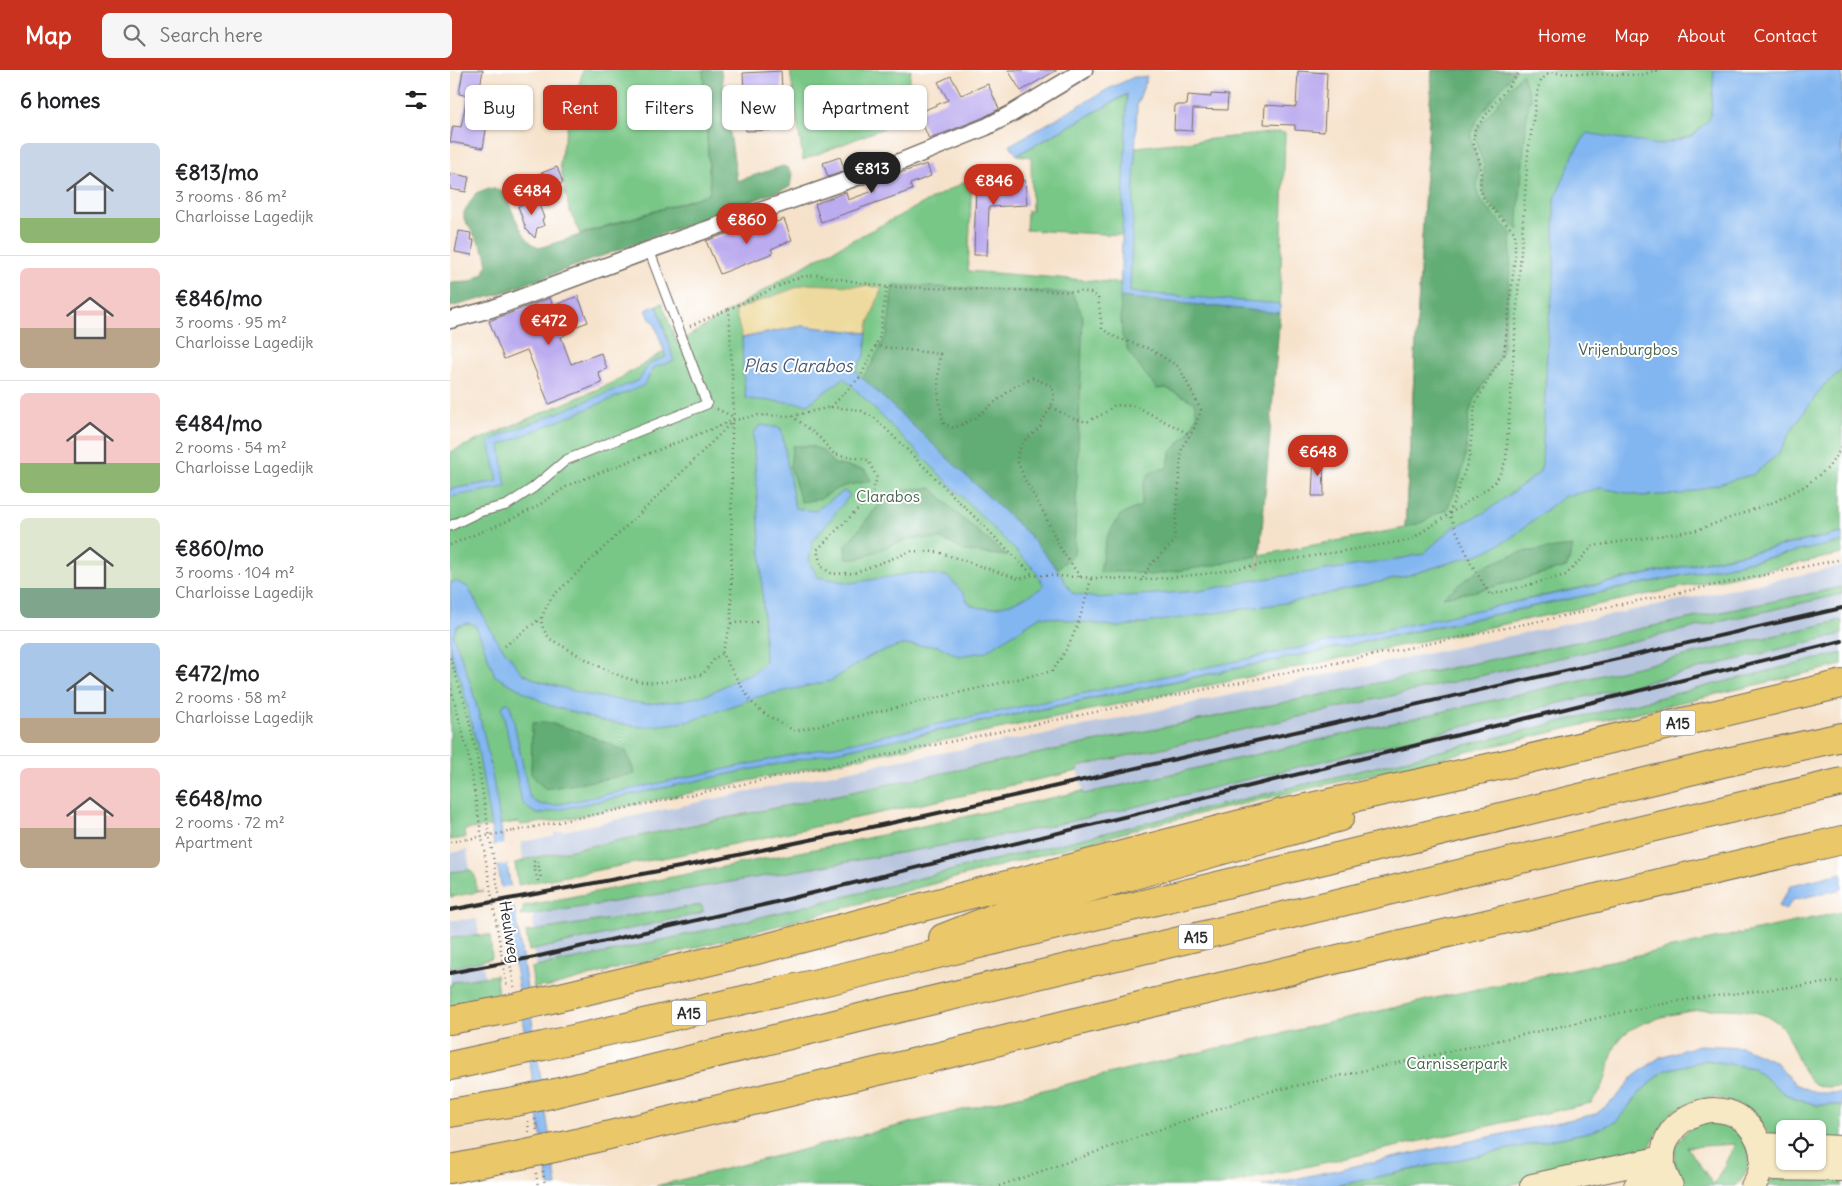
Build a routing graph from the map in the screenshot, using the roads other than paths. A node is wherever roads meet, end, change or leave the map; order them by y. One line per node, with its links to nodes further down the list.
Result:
1 (1084, 70): 2 (street)
2 (649, 250): 3 (street); 4 (lane)
3 (450, 320)
4 (450, 526)
5 (1842, 684): 7 (highway, A15)
6 (1842, 737): 10 (highway, A15)
7 (1515, 762): 10 (highway, A15); 11 (highway, A15, bridge)
8 (1842, 782): 13 (highway, A15, bridge)
9 (1842, 840): 18 (highway)
10 (834, 979): 12 (highway, A15, bridge)
11 (450, 1020)
12 (450, 1066)
13 (450, 1113)
14 (1760, 1145): 15 (main road); 20 (main road); 21 (main road)
15 (1776, 1146)
16 (1826, 1147): 17 (main road)
17 (1842, 1148)
18 (450, 1169)
19 (1842, 1169): 21 (main road)
20 (1667, 1174): 22 (main road); 23 (main road)
21 (1757, 1177)
22 (1532, 1186)
23 (1636, 1186)

